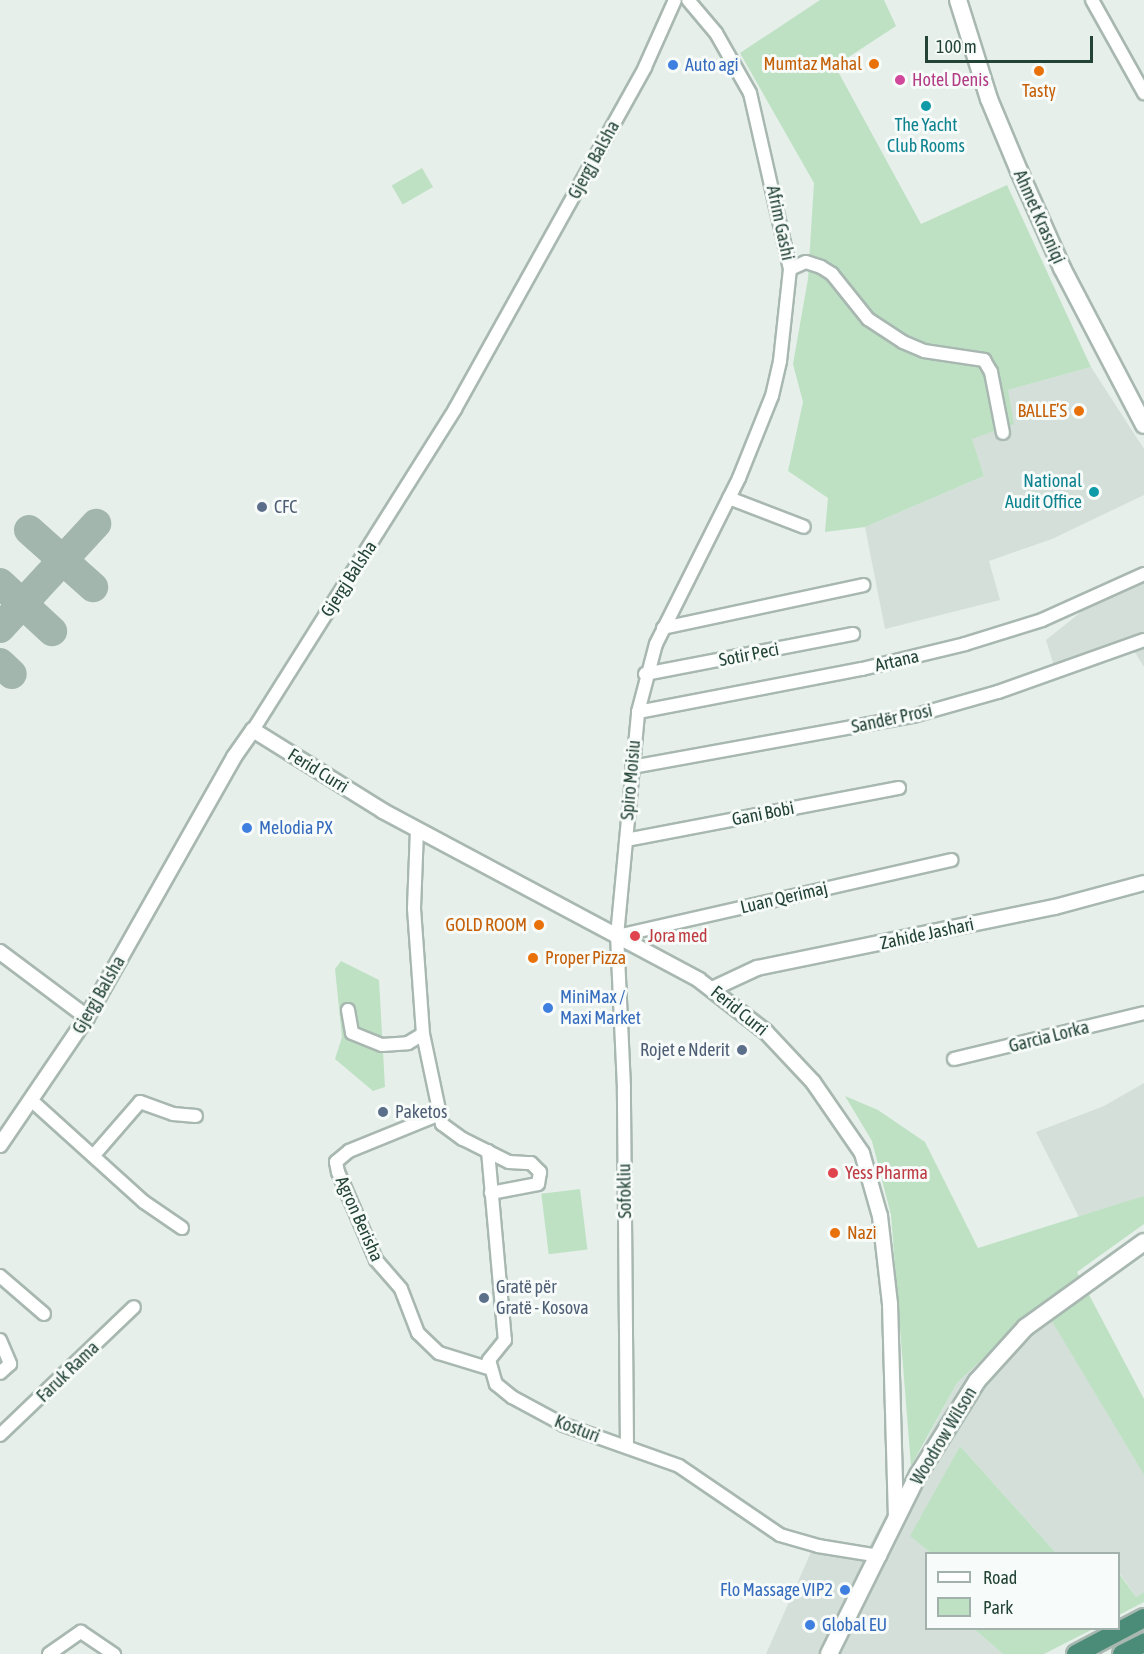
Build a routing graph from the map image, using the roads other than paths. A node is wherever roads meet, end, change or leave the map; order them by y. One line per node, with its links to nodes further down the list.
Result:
1 (675, 0): 18 (street, Gjergj Balsha)
2 (688, 0): 6 (street, Afrim Gashi)
3 (958, 0): 7 (main road, Ahmet Krasniqi)
4 (1092, 0): 5 (street)
5 (1144, 93)
6 (790, 269): 8 (street, Afrim Gashi); 9 (street, Spiro Moisiu)
7 (1144, 425)
8 (1003, 433)
9 (729, 498): 10 (street); 13 (street, Spiro Moisiu)
10 (804, 527)
11 (1144, 574): 17 (street, Artana)
12 (863, 585): 13 (street)
13 (663, 628): 16 (street, Spiro Moisiu)
14 (853, 634): 16 (street, Sotir Peci)
15 (1144, 640): 19 (street, Sandër Prosi)
16 (645, 674): 17 (street, Spiro Moisiu)
17 (638, 712): 19 (street, Spiro Moisiu)
18 (253, 730): 21 (street, Ferid Curri); 30 (street, Gjergj Balsha)
19 (632, 767): 22 (street, Spiro Moisiu)
20 (899, 788): 22 (street, Gani Bobi)
21 (417, 830): 25 (street, Ferid Curri); 31 (street)
22 (626, 840): 25 (street, Spiro Moisiu)
23 (951, 860): 25 (street, Luan Qerimaj)
24 (1144, 883): 27 (street, Zahide Jashari)
25 (617, 936): 27 (street, Ferid Curri); 49 (street, Sofokliu)
26 (0, 952): 30 (street)
27 (712, 989): 50 (street, Ferid Curri)
28 (348, 1010): 31 (street)
29 (1144, 1013): 32 (street, Garcia Lorka)
30 (87, 1017): 33 (street, Gjergj Balsha)
31 (423, 1034): 34 (street)
32 (954, 1059)
33 (31, 1100): 36 (street, Gjergj Balsha); 38 (street)
34 (440, 1114): 37 (street); 46 (street, Agron Berisha)
35 (196, 1116): 38 (street)
36 (0, 1145)
37 (488, 1151): 39 (street); 39 (street)
38 (94, 1155): 40 (street)
39 (492, 1193): 46 (street)
40 (182, 1228)
41 (1144, 1242): 50 (main road, Woodrow Wilson)
42 (0, 1276): 44 (street)
43 (134, 1307): 48 (street, Faruk Rama)
44 (44, 1314)
45 (0, 1340): 47 (street)
46 (491, 1369): 49 (street, Kosturi)
47 (0, 1373)
48 (0, 1435)
49 (627, 1446): 51 (street, Kosturi)
50 (895, 1523): 51 (main road, Woodrow Wilson)
51 (880, 1556): 56 (main road, Woodrow Wilson)
52 (1144, 1618): 57 (highway)
53 (1144, 1642): 58 (highway)
54 (49, 1654): 55 (street)
55 (114, 1654)
56 (829, 1654)
57 (1076, 1654)
58 (1122, 1654)

